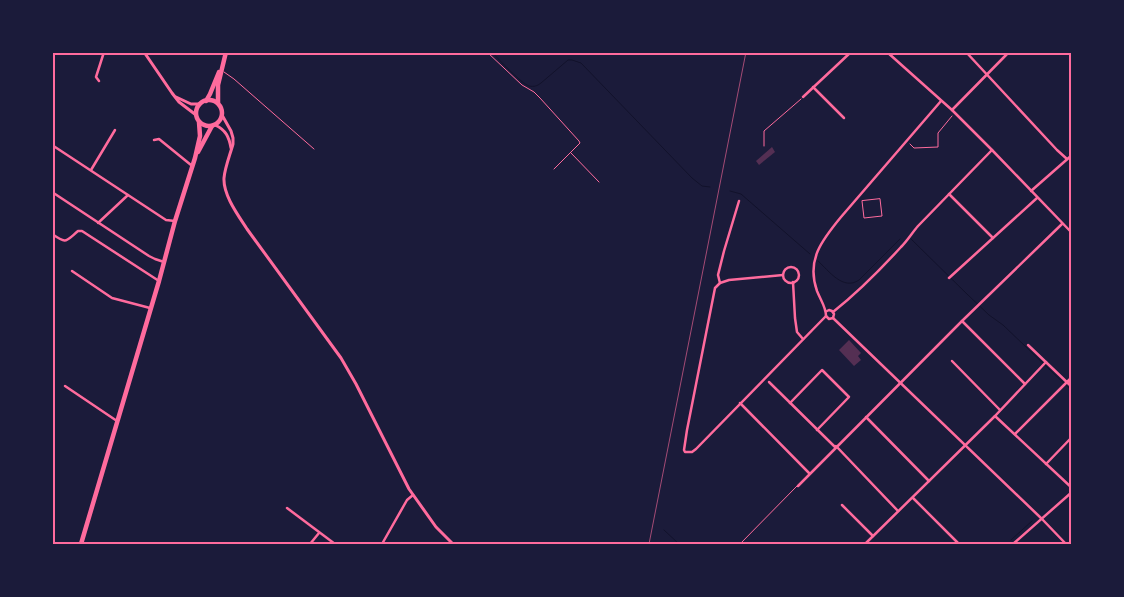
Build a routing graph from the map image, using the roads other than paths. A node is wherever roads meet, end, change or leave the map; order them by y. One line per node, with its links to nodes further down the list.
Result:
1 (104, 52): 11 (street)
2 (144, 52): 13 (street)
3 (226, 52): 8 (main road)
4 (851, 52): 12 (street)
5 (887, 52): 16 (street)
6 (966, 52): 10 (street)
7 (1009, 52): 10 (street)
8 (223, 62): 9 (main road); 15 (main road)
9 (221, 70): 18 (main road); 28 (lane)
10 (987, 75): 19 (street); 33 (street)
11 (99, 81)
12 (813, 87): 14 (street); 22 (street)
13 (173, 95): 17 (street); 20 (street)
14 (803, 96)
15 (206, 101): 17 (main road); 18 (main road)
16 (941, 101): 19 (street); 56 (street)
17 (200, 104): 20 (main road)
18 (218, 104): 21 (main road)
19 (953, 111): 29 (street)
20 (196, 115): 23 (main road)
21 (222, 115): 24 (main road); 30 (street)
22 (844, 118)
23 (199, 122): 24 (main road); 32 (main road)
24 (213, 126): 30 (street); 32 (main road)
25 (115, 130): 35 (street)
26 (154, 140): 34 (street)
27 (52, 145): 35 (street)
28 (314, 149)
29 (992, 150): 36 (street); 38 (street)
30 (231, 152): 89 (street)
31 (1072, 155): 33 (street)
32 (195, 158): 34 (main road)
33 (1067, 159): 36 (street)
34 (193, 166): 42 (main road)
35 (91, 170): 39 (street)
36 (1031, 191): 40 (street)
37 (52, 192): 43 (street)
38 (949, 194): 47 (street); 57 (street)
39 (128, 195): 42 (street); 43 (street)
40 (1037, 198): 44 (street); 47 (street)
41 (738, 201): 54 (street)
42 (175, 220): 48 (main road)
43 (98, 222): 48 (street)
44 (1062, 224): 45 (street); 60 (street)
45 (1072, 233)
46 (52, 234): 52 (street)
47 (993, 238): 51 (street)
48 (164, 262): 52 (main road)
49 (72, 271): 55 (street)
50 (783, 275): 53 (street); 53 (street); 54 (street)
51 (950, 277)
52 (158, 281): 55 (main road)
53 (793, 282): 61 (street)
54 (720, 283): 73 (street)
55 (150, 308): 78 (main road)
56 (827, 311): 57 (street); 58 (street)
57 (833, 312): 59 (street)
58 (826, 316): 59 (street); 61 (street)
59 (833, 318): 68 (street)
60 (962, 321): 68 (street); 70 (street)
61 (803, 339): 66 (street)
62 (1028, 345): 64 (street)
63 (952, 361): 75 (street)
64 (1046, 363): 69 (street); 70 (street)
65 (1072, 377): 69 (street)
66 (765, 378): 67 (lane); 73 (street)
67 (769, 382): 74 (street)
68 (900, 382): 77 (street); 82 (street)
69 (1065, 383): 72 (street); 80 (street)
70 (1025, 384): 75 (street)
71 (66, 386): 78 (street)
72 (1072, 387)
73 (740, 403): 85 (street)
74 (790, 403): 79 (street); 79 (street)
75 (1001, 410): 76 (street)
76 (995, 416): 80 (street); 82 (street)
77 (866, 417): 83 (street); 86 (street)
78 (117, 421): 98 (main road)
79 (817, 430): 83 (street)
80 (1015, 434): 84 (street)
81 (1072, 437): 84 (street)
82 (965, 445): 86 (street); 94 (street)
83 (835, 447): 85 (street); 93 (street)
84 (1046, 464): 88 (street)
85 (809, 473): 87 (street)
86 (929, 481): 90 (street)
87 (798, 486): 103 (lane)
88 (1072, 490): 94 (street)
89 (413, 495): 101 (street); 102 (street)
90 (912, 498): 93 (street); 105 (street)
91 (842, 505): 96 (street)
92 (287, 508): 95 (street)
93 (898, 512): 96 (street)
94 (1042, 518): 97 (street); 107 (street)
95 (319, 532): 99 (street); 100 (street)
96 (873, 536): 104 (street)
97 (1018, 542): 106 (street)
98 (82, 544)
99 (310, 544)
100 (335, 544)
101 (382, 544)
102 (453, 544)
103 (740, 544)
104 (865, 544)
105 (959, 544)
106 (1013, 544)
107 (1066, 544)

